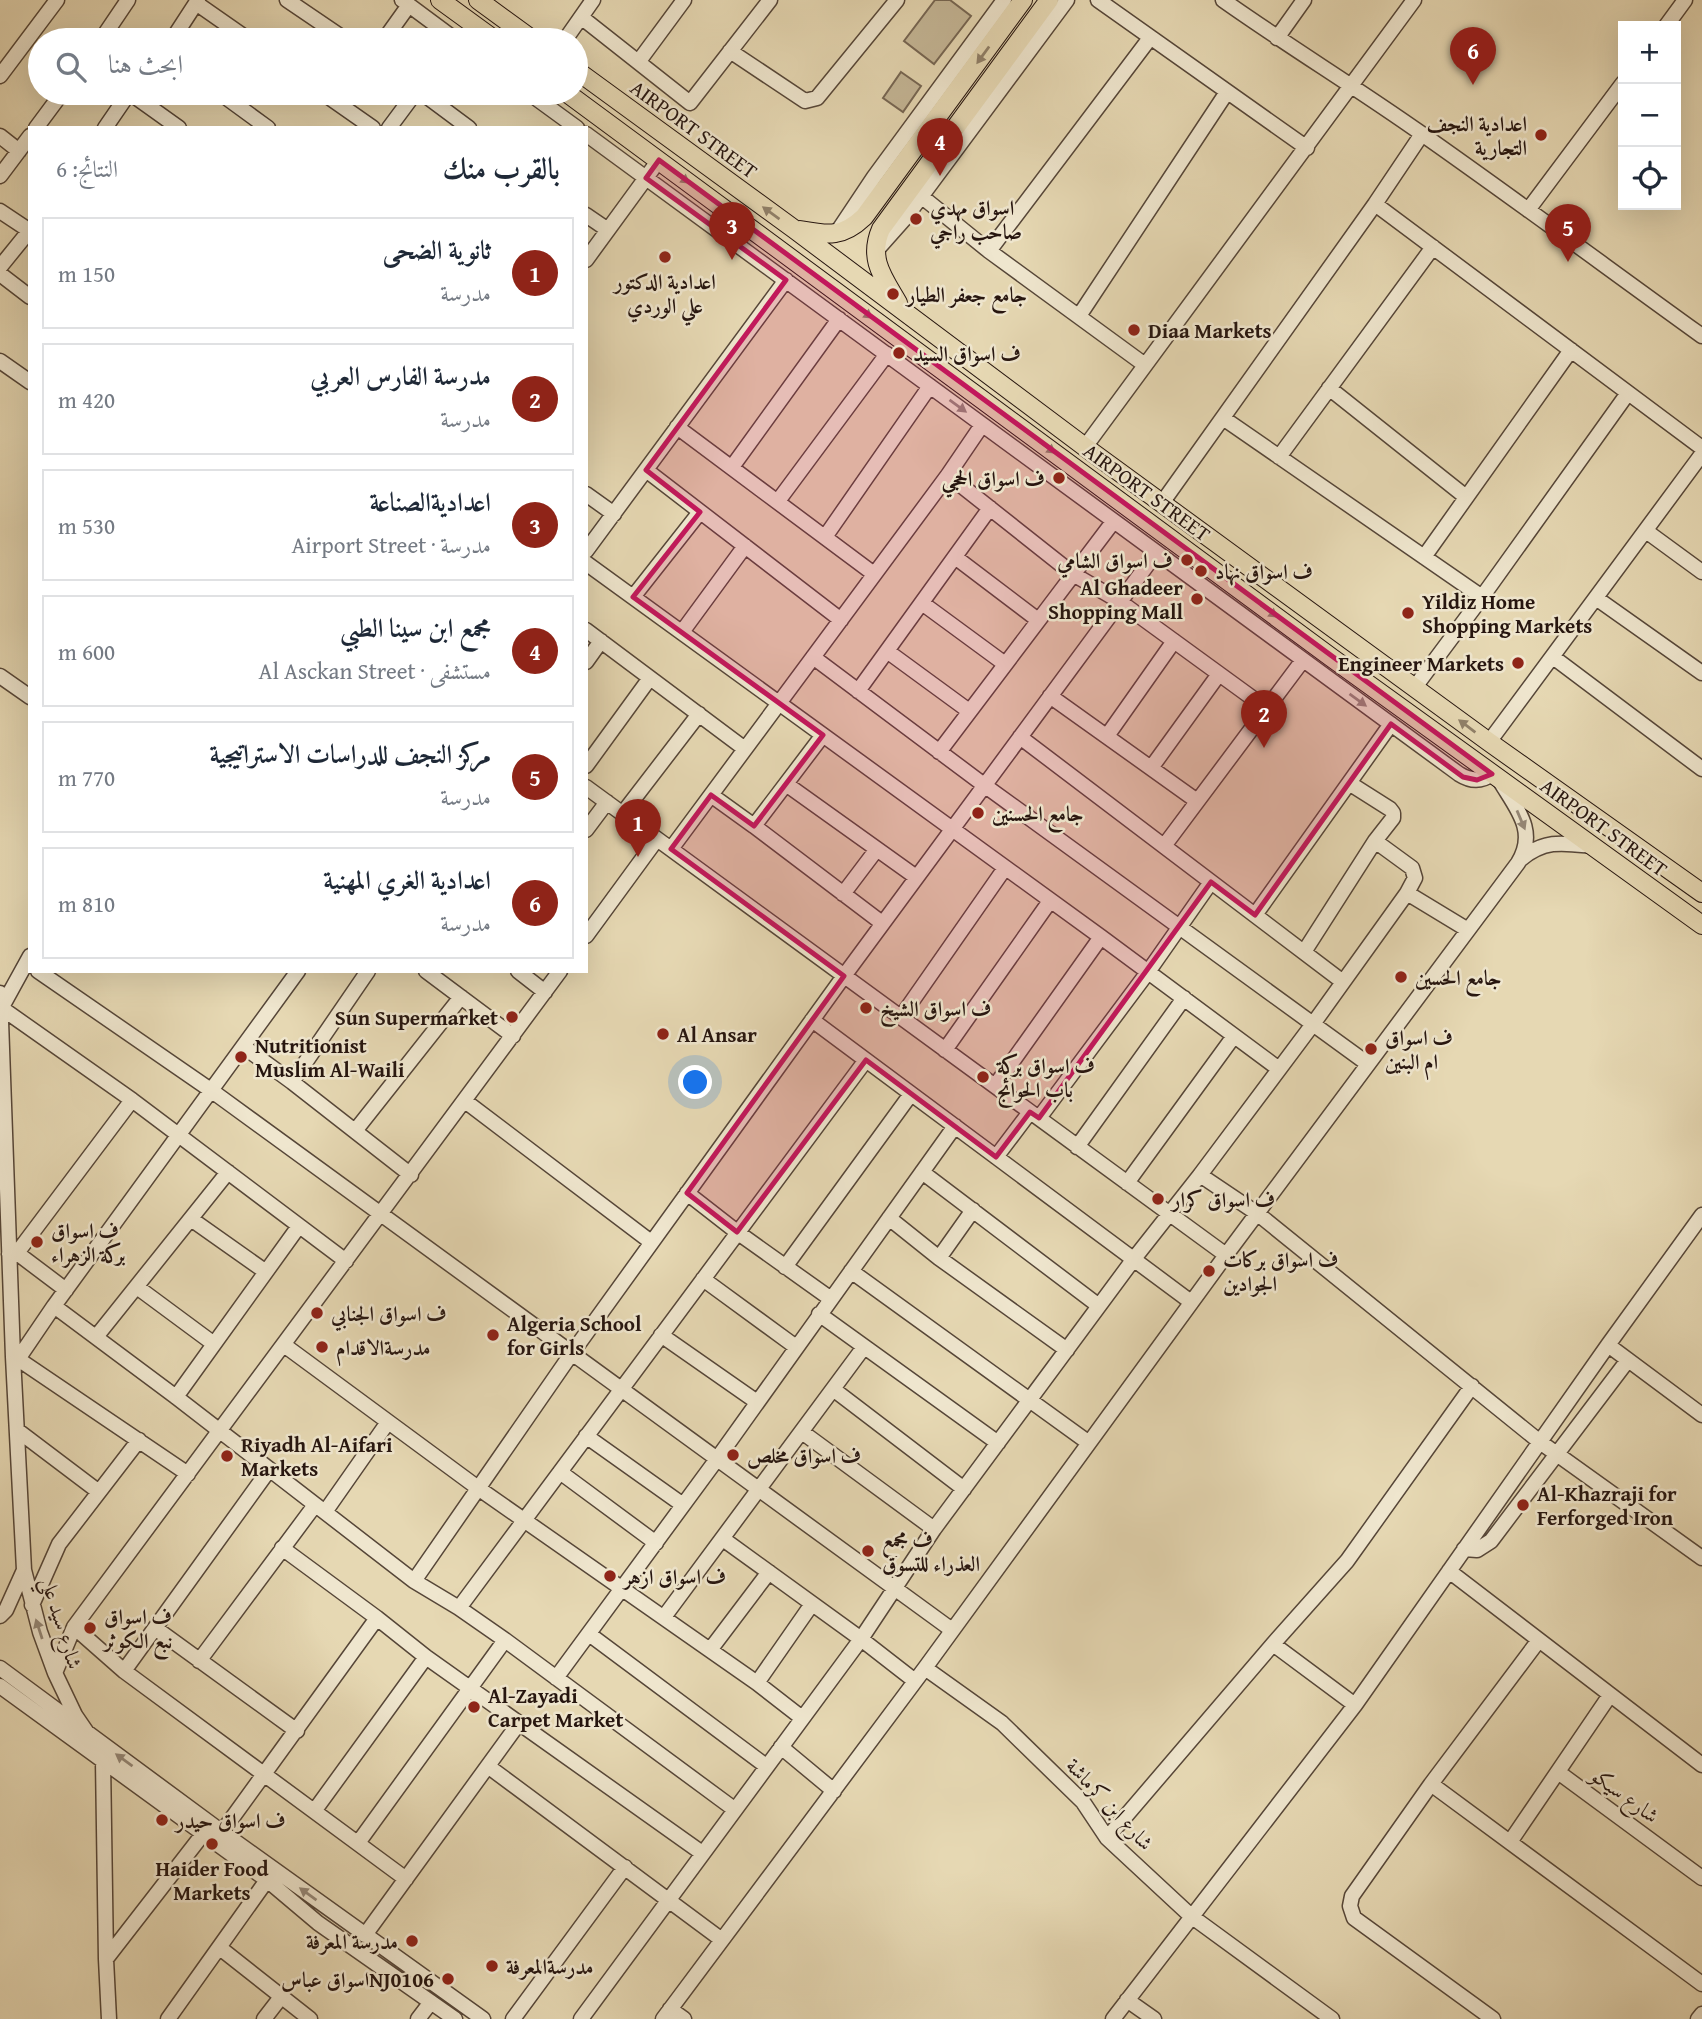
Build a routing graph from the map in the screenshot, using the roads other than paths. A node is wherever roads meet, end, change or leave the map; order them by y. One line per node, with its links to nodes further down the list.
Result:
1 (57, 0): 24 (street)
2 (128, 0): 25 (street)
3 (287, 0): 28 (street)
4 (440, 0): 31 (main road)
5 (478, 0): 32 (main road)
6 (593, 0): 21 (street)
7 (684, 0): 38 (street)
8 (770, 0): 37 (street)
9 (897, 0): 37 (street)
10 (1004, 0): 54 (street)
11 (1023, 0): 54 (main road, one-way to 54)
12 (1049, 0): 23 (main road)
13 (1067, 0): 23 (street)
14 (1098, 0): 34 (street)
15 (1223, 0): 35 (street)
16 (1304, 0): 35 (street)
17 (1414, 0): 42 (street)
18 (1685, 0): 22 (street)
19 (197, 1): 26 (street); 27 (street)
20 (405, 3): 29 (street); 30 (street)
21 (581, 17): 33 (street); 38 (street)
22 (1670, 21)
23 (1039, 25): 72 (main road); 76 (street)
24 (36, 28)
25 (109, 28)
26 (180, 28)
27 (233, 28)
28 (328, 28)
29 (391, 28)
30 (439, 28)
31 (478, 28)
32 (516, 28)
33 (573, 28)
34 (1150, 38): 43 (street); 89 (street)
35 (1277, 38): 42 (street)
36 (28, 39): 39 (street)
37 (730, 51): 38 (street)
38 (639, 61)
39 (0, 76)
40 (588, 83): 44 (main road, AIRPORT STREET)
41 (1622, 84): 78 (street)
42 (1352, 85): 64 (street); 68 (street)
43 (1227, 92): 68 (street); 96 (street)
44 (617, 101): 55 (main road); 83 (main road, AIRPORT STREET, one-way to 44)
45 (53, 105): 56 (street)
46 (121, 105): 57 (street)
47 (147, 105): 58 (street)
48 (236, 105): 59 (street)
49 (340, 105): 60 (street)
50 (406, 105): 61 (street)
51 (438, 105): 62 (street)
52 (545, 105): 63 (street)
53 (582, 105): 55 (main road, AIRPORT STREET)
54 (928, 118): 69 (main road); 86 (street)
55 (603, 121): 71 (main road, AIRPORT STREET)
56 (37, 126)
57 (106, 126)
58 (176, 126)
59 (265, 126)
60 (370, 126)
61 (390, 126)
62 (466, 126)
63 (574, 126)
64 (1422, 134): 77 (street); 78 (street)
65 (0, 136): 70 (street)
66 (588, 136): 75 (street)
67 (28, 139): 70 (street)
68 (1307, 148): 102 (street)
69 (914, 150): 72 (main road); 73 (main road)
70 (19, 151): 74 (street)
71 (659, 160): 75 (street); 81 (main road, AIRPORT STREET, one-way to 81)
72 (932, 160): 76 (main road)
73 (898, 172): 76 (main road); 86 (main road)
74 (0, 176)
75 (646, 178): 84 (street); 87 (street)
76 (918, 189): 89 (street); 95 (main road)
77 (1375, 204): 88 (street); 107 (street)
78 (1528, 210): 98 (street)
79 (0, 211): 82 (street)
80 (588, 216): 84 (street)
81 (746, 225): 87 (main road); 151 (main road, AIRPORT STREET, one-way to 151)
82 (28, 229)
83 (794, 229): 86 (main road); 95 (main road, AIRPORT STREET)
84 (608, 230): 90 (street)
85 (28, 232): 91 (street)
86 (836, 234)
87 (734, 242): 93 (street)
88 (1433, 247): 99 (street); 105 (street)
89 (989, 251): 96 (street)
90 (588, 257)
91 (0, 267)
92 (0, 274): 94 (street)
93 (786, 280): 97 (street); 109 (street)
94 (28, 295)
95 (902, 309): 110 (main road, AIRPORT STREET)
96 (1079, 316): 102 (street)
97 (839, 319): 100 (street); 114 (street)
98 (1702, 336)
99 (1571, 350): 106 (street); 118 (street)
100 (887, 354): 104 (street); 119 (street)
101 (0, 361): 103 (street)
102 (1146, 365): 110 (street)
103 (28, 381)
104 (930, 386): 108 (street, one-way to 108); 126 (street)
105 (1329, 388): 113 (street); 118 (street)
106 (1628, 393): 111 (street); 137 (street)
107 (1223, 418): 113 (street); 120 (street)
108 (982, 425): 116 (street); 124 (street)
109 (677, 427): 114 (street); 115 (street)
110 (1084, 447): 120 (main road, AIRPORT STREET)
111 (1702, 448)
112 (1702, 454): 125 (street)
113 (1279, 457): 131 (street)
114 (732, 467): 119 (street)
115 (646, 470): 122 (street); 123 (street)
116 (948, 475): 121 (street); 135 (street)
117 (588, 495): 123 (street)
118 (1466, 497): 131 (street)
119 (778, 501): 126 (street)
120 (1163, 503): 145 (main road, AIRPORT STREET)
121 (990, 508): 130 (street); 134 (street)
122 (700, 512): 127 (street); 136 (street)
123 (614, 514): 128 (street)
124 (1113, 522): 129 (street); 134 (street)
125 (1646, 531): 133 (street); 138 (street)
126 (825, 537): 135 (street)
127 (745, 546): 141 (street); 144 (street)
128 (588, 548)
129 (1156, 553): 139 (street); 153 (street)
130 (955, 557): 140 (street); 142 (street)
131 (1424, 557): 137 (street)
132 (588, 564): 136 (street)
133 (1702, 572)
134 (1073, 574): 139 (street); 142 (street)
135 (874, 575): 141 (street)
136 (633, 597): 144 (street)
137 (1482, 597): 161 (street)
138 (1596, 598): 150 (street); 156 (street)
139 (1119, 601): 147 (street); 164 (street)
140 (922, 603): 148 (street); 155 (street)
141 (841, 620): 149 (street)
142 (1038, 620): 155 (street)
143 (588, 631): 146 (street)
144 (681, 632): 165 (street)
145 (1345, 636): 151 (main road); 154 (main road, AIRPORT STREET)
146 (601, 641): 152 (street); 159 (street)
147 (1174, 641): 157 (street); 171 (street)
148 (887, 651): 162 (street); 167 (street)
149 (813, 657): 162 (street); 165 (street)
150 (1553, 657): 173 (street); 178 (street)
151 (1332, 658): 160 (main road, AIRPORT STREET)
152 (588, 659)
153 (1303, 660): 166 (street); 169 (street, one-way to 169)
154 (1380, 661): 160 (main road); 161 (main road, AIRPORT STREET)
155 (1005, 664): 167 (street)
156 (1702, 673)
157 (1219, 674): 166 (street); 177 (street)
158 (0, 676): 163 (street)
159 (650, 678): 168 (street); 176 (street)
160 (1366, 682): 179 (main road, AIRPORT STREET)
161 (1415, 687): 173 (main road, AIRPORT STREET, one-way to 161)
162 (858, 691): 175 (street)
163 (28, 696)
164 (1050, 696): 171 (street); 172 (street)
165 (779, 702): 170 (street); 174 (street)
166 (1266, 708): 185 (street)
167 (969, 711): 175 (street)
168 (699, 714): 174 (street); 187 (street)
169 (1391, 724): 179 (street); 180 (street)
170 (823, 735): 181 (street); 190 (street)
171 (1107, 736): 177 (street)
172 (1020, 737): 182 (street); 193 (street)
173 (1489, 742): 201 (main road, AIRPORT STREET)
174 (745, 749): 184 (street)
175 (939, 752): 182 (street)
176 (588, 763)
177 (1151, 768): 185 (street)
178 (1702, 769)
179 (1496, 777): 194 (main road, AIRPORT STREET); 197 (street, one-way to 197)
180 (1349, 783): 192 (street); 205 (street)
181 (786, 784): 188 (street); 196 (street)
182 (984, 785): 190 (street); 208 (street)
183 (588, 788): 186 (street)
184 (711, 795): 188 (street); 195 (street)
185 (1197, 801): 193 (street)
186 (607, 802): 187 (street); 189 (street)
187 (622, 813): 191 (street)
188 (754, 826): 203 (street)
189 (588, 827)
190 (953, 829): 198 (street); 199 (street)
191 (657, 839): 195 (street); 210 (street)
192 (1374, 841): 202 (street); 212 (street)
193 (1164, 846): 200 (street)
194 (1592, 846): 197 (street); 207 (main road, AIRPORT STREET)
195 (671, 849): 221 (street)
196 (877, 849): 199 (street); 203 (street)
197 (1518, 863): 209 (street)
198 (1005, 868): 204 (street); 228 (street)
199 (916, 877): 206 (street)
200 (1211, 882): 205 (street); 208 (street)
201 (1697, 886)
202 (1407, 893): 209 (street); 222 (street)
203 (843, 894): 206 (street)
204 (1050, 901): 211 (street); 234 (street)
205 (1255, 915): 212 (street)
206 (883, 923): 221 (street)
207 (1702, 925)
208 (1179, 927): 214 (street); 230 (street)
209 (1468, 930): 236 (street)
210 (588, 933)
211 (1101, 937): 214 (street); 239 (street)
212 (1304, 952): 222 (street)
213 (28, 961): 227 (street)
214 (1148, 972): 226 (street); 244 (street)
215 (41, 973): 240 (street)
216 (297, 973): 233 (street)
217 (367, 973): 238 (street)
218 (429, 973): 225 (street)
219 (521, 973): 224 (street)
220 (559, 973): 224 (street)
221 (844, 976): 228 (street); 229 (street)
222 (1343, 982): 230 (street)
223 (0, 992): 227 (street)
224 (545, 992): 231 (street)
225 (461, 997): 231 (street); 246 (street)
226 (1184, 998): 232 (street); 248 (street)
227 (1, 1008): 242 (street); 266 (street)
228 (901, 1017): 234 (street)
229 (812, 1020): 235 (street); 255 (street)
230 (1313, 1024): 236 (street); 237 (street)
231 (513, 1036): 243 (street)
232 (1234, 1036): 237 (street); 254 (street)
233 (244, 1047): 238 (street); 240 (street)
234 (945, 1050): 239 (street)
235 (866, 1060): 241 (street); 264 (street)
236 (1368, 1064): 258 (street)
237 (1279, 1069): 253 (street)
238 (292, 1082): 246 (street)
239 (995, 1086): 244 (street)
240 (212, 1091): 247 (street); 257 (street)
241 (911, 1094): 245 (street); 271 (street)
242 (132, 1100): 247 (street); 266 (street)
243 (465, 1101): 252 (street); 265 (street)
244 (1034, 1115): 248 (street); 249 (street)
245 (955, 1126): 249 (street); 251 (street)
246 (355, 1131): 252 (street)
247 (178, 1135): 250 (street); 276 (street)
248 (1077, 1147): 254 (street)
249 (996, 1157): 269 (street)
250 (228, 1172): 261 (street); 263 (street)
251 (922, 1172): 256 (street); 262 (street)
252 (411, 1175): 257 (street)
253 (1200, 1175): 258 (street); 260 (street)
254 (1127, 1183): 260 (street)
255 (687, 1193): 264 (street); 265 (street)
256 (973, 1210): 268 (street); 280 (street)
257 (381, 1214): 270 (street); 290 (street)
258 (1258, 1214): 267 (street); 293 (street)
259 (1702, 1214): 286 (street)
260 (1170, 1215): 267 (street); 269 (street)
261 (191, 1219): 273 (street); 275 (street)
262 (889, 1219): 268 (street); 272 (street)
263 (299, 1226): 270 (street); 273 (street)
264 (737, 1232): 271 (street); 274 (street)
265 (651, 1242): 290 (street)
266 (13, 1254): 276 (street); 291 (street)
267 (1226, 1255): 278 (street)
268 (939, 1258): 289 (street)
269 (1133, 1260): 278 (street); 280 (street)
270 (346, 1262): 285 (street)
271 (785, 1267): 277 (street)
272 (851, 1271): 277 (street); 297 (street)
273 (265, 1272): 284 (street)
274 (703, 1279): 282 (street); 287 (street)
275 (136, 1287): 283 (street); 284 (street)
276 (65, 1290): 279 (street)
277 (831, 1299): 281 (street)
278 (1191, 1302): 308 (street)
279 (54, 1306): 283 (street); 291 (street)
280 (1099, 1306): 289 (street)
281 (819, 1314): 287 (street); 288 (street)
282 (661, 1335): 294 (street); 298 (street)
283 (96, 1337): 296 (street)
284 (214, 1344): 296 (street)
285 (284, 1345): 300 (street); 302 (street)
286 (1608, 1345): 292 (street); 306 (street)
287 (796, 1347): 298 (street)
288 (864, 1347): 295 (street); 307 (street)
289 (1067, 1350): 297 (street)
290 (572, 1353): 294 (street); 314 (street)
291 (16, 1358): 301 (street); 305 (street)
292 (1628, 1360): 299 (street); 309 (street)
293 (1472, 1386): 306 (street); 346 (street)
294 (621, 1389): 304 (street); 310 (street)
295 (833, 1390): 303 (street); 315 (street)
296 (176, 1397): 302 (street)
297 (1030, 1400): 307 (street); 308 (street)
298 (757, 1402): 310 (street)
299 (1702, 1415)
300 (388, 1422): 314 (street); 319 (street)
301 (17, 1430): 317 (street); 327 (street)
302 (220, 1431): 311 (street); 313 (street)
303 (802, 1432): 316 (street); 321 (street)
304 (586, 1436): 312 (street); 318 (street)
305 (139, 1440): 313 (street); 317 (street)
306 (1540, 1441): 309 (street); 325 (street)
307 (998, 1443): 315 (street)
308 (1089, 1443): 341 (street)
309 (1558, 1453): 325 (street); 326 (street)
310 (717, 1459): 316 (street); 318 (street)
311 (269, 1470): 319 (street); 340 (street)
312 (559, 1472): 320 (street); 323 (street)
313 (188, 1474): 339 (street)
314 (478, 1488): 320 (street); 330 (street)
315 (964, 1489): 321 (street)
316 (760, 1490): 322 (street); 332 (street)
317 (99, 1492): 334 (street)
318 (683, 1505): 323 (street)
319 (320, 1509): 324 (street); 330 (street)
320 (525, 1519): 331 (street); 335 (street)
321 (934, 1529): 332 (street)
322 (723, 1539): 329 (street); 337 (street)
323 (656, 1543): 331 (street)
324 (282, 1548): 338 (street); 349 (street)
325 (1464, 1549): 328 (street)
326 (1702, 1558)
327 (24, 1570): 334 (street, شارع سيد علي); 336 (street, شارع سيد علي)
328 (1449, 1571): 345 (street); 360 (street)
329 (769, 1573): 333 (street); 347 (street)
330 (414, 1581): 335 (street)
331 (622, 1589): 337 (street); 342 (street)
332 (896, 1590): 341 (street); 343 (street)
333 (812, 1604): 343 (street); 356 (street)
334 (32, 1605): 353 (street, شارع سيد علي, one-way to 334)
335 (459, 1608): 344 (street)
336 (0, 1616)
337 (664, 1617): 347 (street)
338 (377, 1618): 348 (street); 363 (street)
339 (74, 1627): 352 (street); 353 (street)
340 (155, 1628): 349 (street); 352 (street)
341 (952, 1630): 351 (street)
342 (589, 1634): 354 (street); 368 (street)
343 (861, 1639): 355 (street); 361 (street)
344 (505, 1640): 354 (street); 358 (street)
345 (1539, 1640): 359 (street); 372 (street)
346 (1273, 1644): 360 (street); 378 (street)
347 (710, 1650): 356 (street)
348 (426, 1657): 358 (street); 375 (street)
349 (199, 1661): 363 (street)
350 (0, 1668): 364 (street)
351 (925, 1668): 355 (street); 378 (street, شارع ابن كرماشة)
352 (124, 1671): 371 (street)
353 (54, 1673): 364 (street, شارع سيد علي)
354 (556, 1678): 374 (street)
355 (915, 1681): 373 (street)
356 (757, 1683): 361 (street)
357 (0, 1686): 366 (street)
358 (470, 1688): 362 (street); 380 (street)
359 (1610, 1695): 367 (street); 370 (street)
360 (1355, 1705): 388 (street)
361 (802, 1718): 365 (street)
362 (519, 1723): 369 (street); 381 (street)
363 (297, 1731): 371 (street)
364 (88, 1734): 376 (street, one-way to 364)
365 (781, 1747): 368 (street); 373 (street)
366 (103, 1761): 377 (street); 393 (street)
367 (1702, 1765)
368 (766, 1766): 374 (street)
369 (489, 1767): 382 (street); 384 (street)
370 (1558, 1772): 379 (street); 383 (street, شارع سيكو)
371 (265, 1776): 375 (street); 376 (street)
372 (1431, 1784): 379 (street); 413 (street)
373 (834, 1791): 391 (street)
374 (734, 1809): 381 (street)
375 (315, 1810): 380 (street)
376 (222, 1832): 387 (street, one-way to 376)
377 (203, 1834): 385 (street); 393 (street)
378 (1107, 1838): 388 (street, شارع ابن كرماشة)
379 (1510, 1842): 394 (street)
380 (358, 1843): 384 (street)
381 (702, 1853): 386 (street)
382 (625, 1867): 386 (street); 407 (street)
383 (1702, 1878)
384 (406, 1879): 390 (street)
385 (267, 1880): 389 (street); 392 (street)
386 (668, 1899): 391 (street); 408 (street)
387 (328, 1908): 389 (street); 390 (street)
388 (1191, 1916): 396 (street); 412 (street, شارع ابن كرماشة)
389 (318, 1923): 397 (street)
390 (365, 1935): 406 (street)
391 (722, 1940): 398 (street)
392 (220, 1948): 395 (street); 401 (street)
393 (106, 1959): 400 (street)
394 (1702, 1984)
395 (281, 1997): 402 (street); 403 (street)
396 (1127, 2000): 410 (street); 411 (street)
397 (431, 2002): 404 (street); 405 (street)
398 (667, 2014): 409 (street)
399 (1702, 2014): 414 (street)
400 (109, 2019)
401 (168, 2019)
402 (264, 2019)
403 (310, 2019)
404 (418, 2019)
405 (456, 2019)
406 (483, 2019)
407 (513, 2019)
408 (581, 2019)
409 (684, 2019)
410 (1113, 2019)
411 (1154, 2019)
412 (1332, 2019)
413 (1493, 2019)
414 (1698, 2019)

